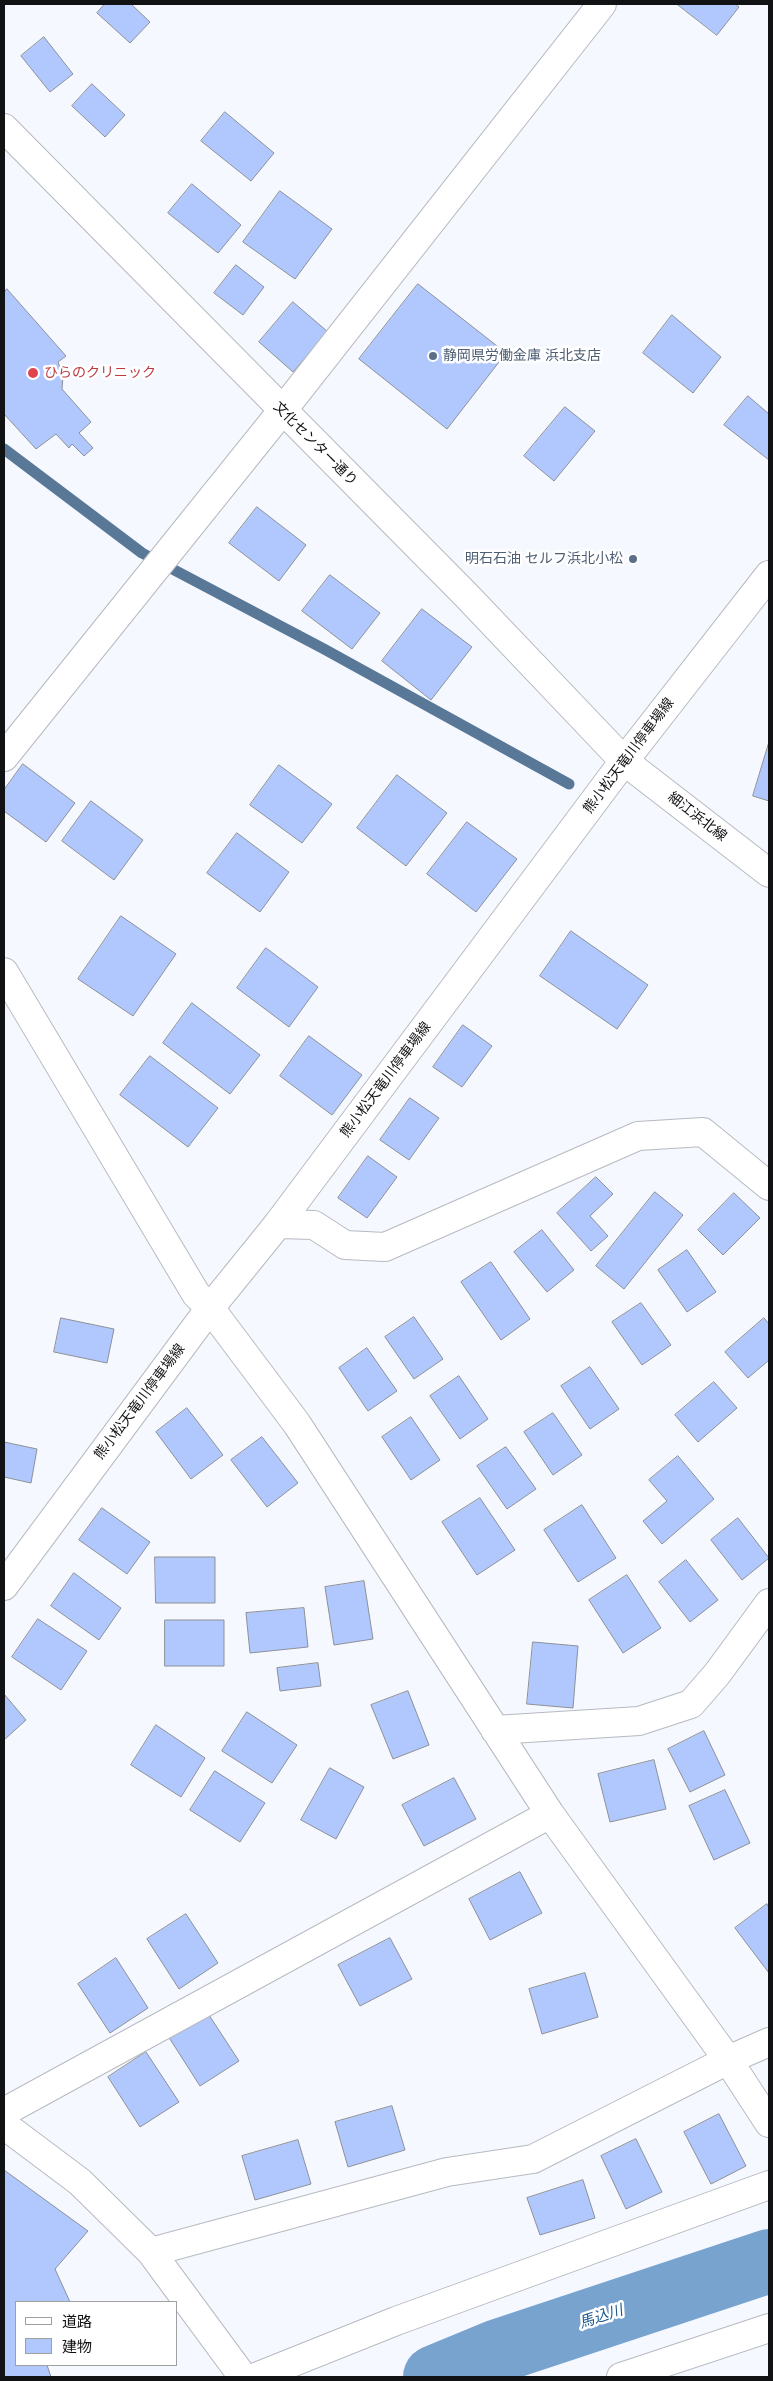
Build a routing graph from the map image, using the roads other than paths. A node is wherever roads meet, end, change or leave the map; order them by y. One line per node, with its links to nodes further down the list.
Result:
1 (602, 4): 3 (street)
2 (4, 128): 3 (street, 文化センター通り)
3 (282, 411): 5 (street); 6 (street, 文化センター通り)
4 (769, 575): 6 (street, 熊小松天竜川停車場線)
5 (4, 757)
6 (624, 761): 7 (street, 細江浜北線); 10 (street, 熊小松天竜川停車場線)
7 (769, 873)
8 (4, 972): 11 (street)
9 (769, 1186): 10 (street)
10 (278, 1224): 11 (street, 熊小松天竜川停車場線)
11 (210, 1308): 12 (street, 熊小松天竜川停車場線); 14 (street)
12 (4, 1586)
13 (769, 1603): 14 (street)
14 (495, 1730): 15 (street)
15 (550, 1814): 17 (street); 18 (street)
16 (769, 2042): 17 (street)
17 (728, 2060): 19 (street); 22 (street)
18 (4, 2112)
19 (769, 2123)
20 (4, 2125): 22 (street)
21 (769, 2185): 25 (street)
22 (152, 2252): 24 (street)
23 (769, 2328): 26 (street)
24 (243, 2377)
25 (256, 2377)
26 (621, 2377)

